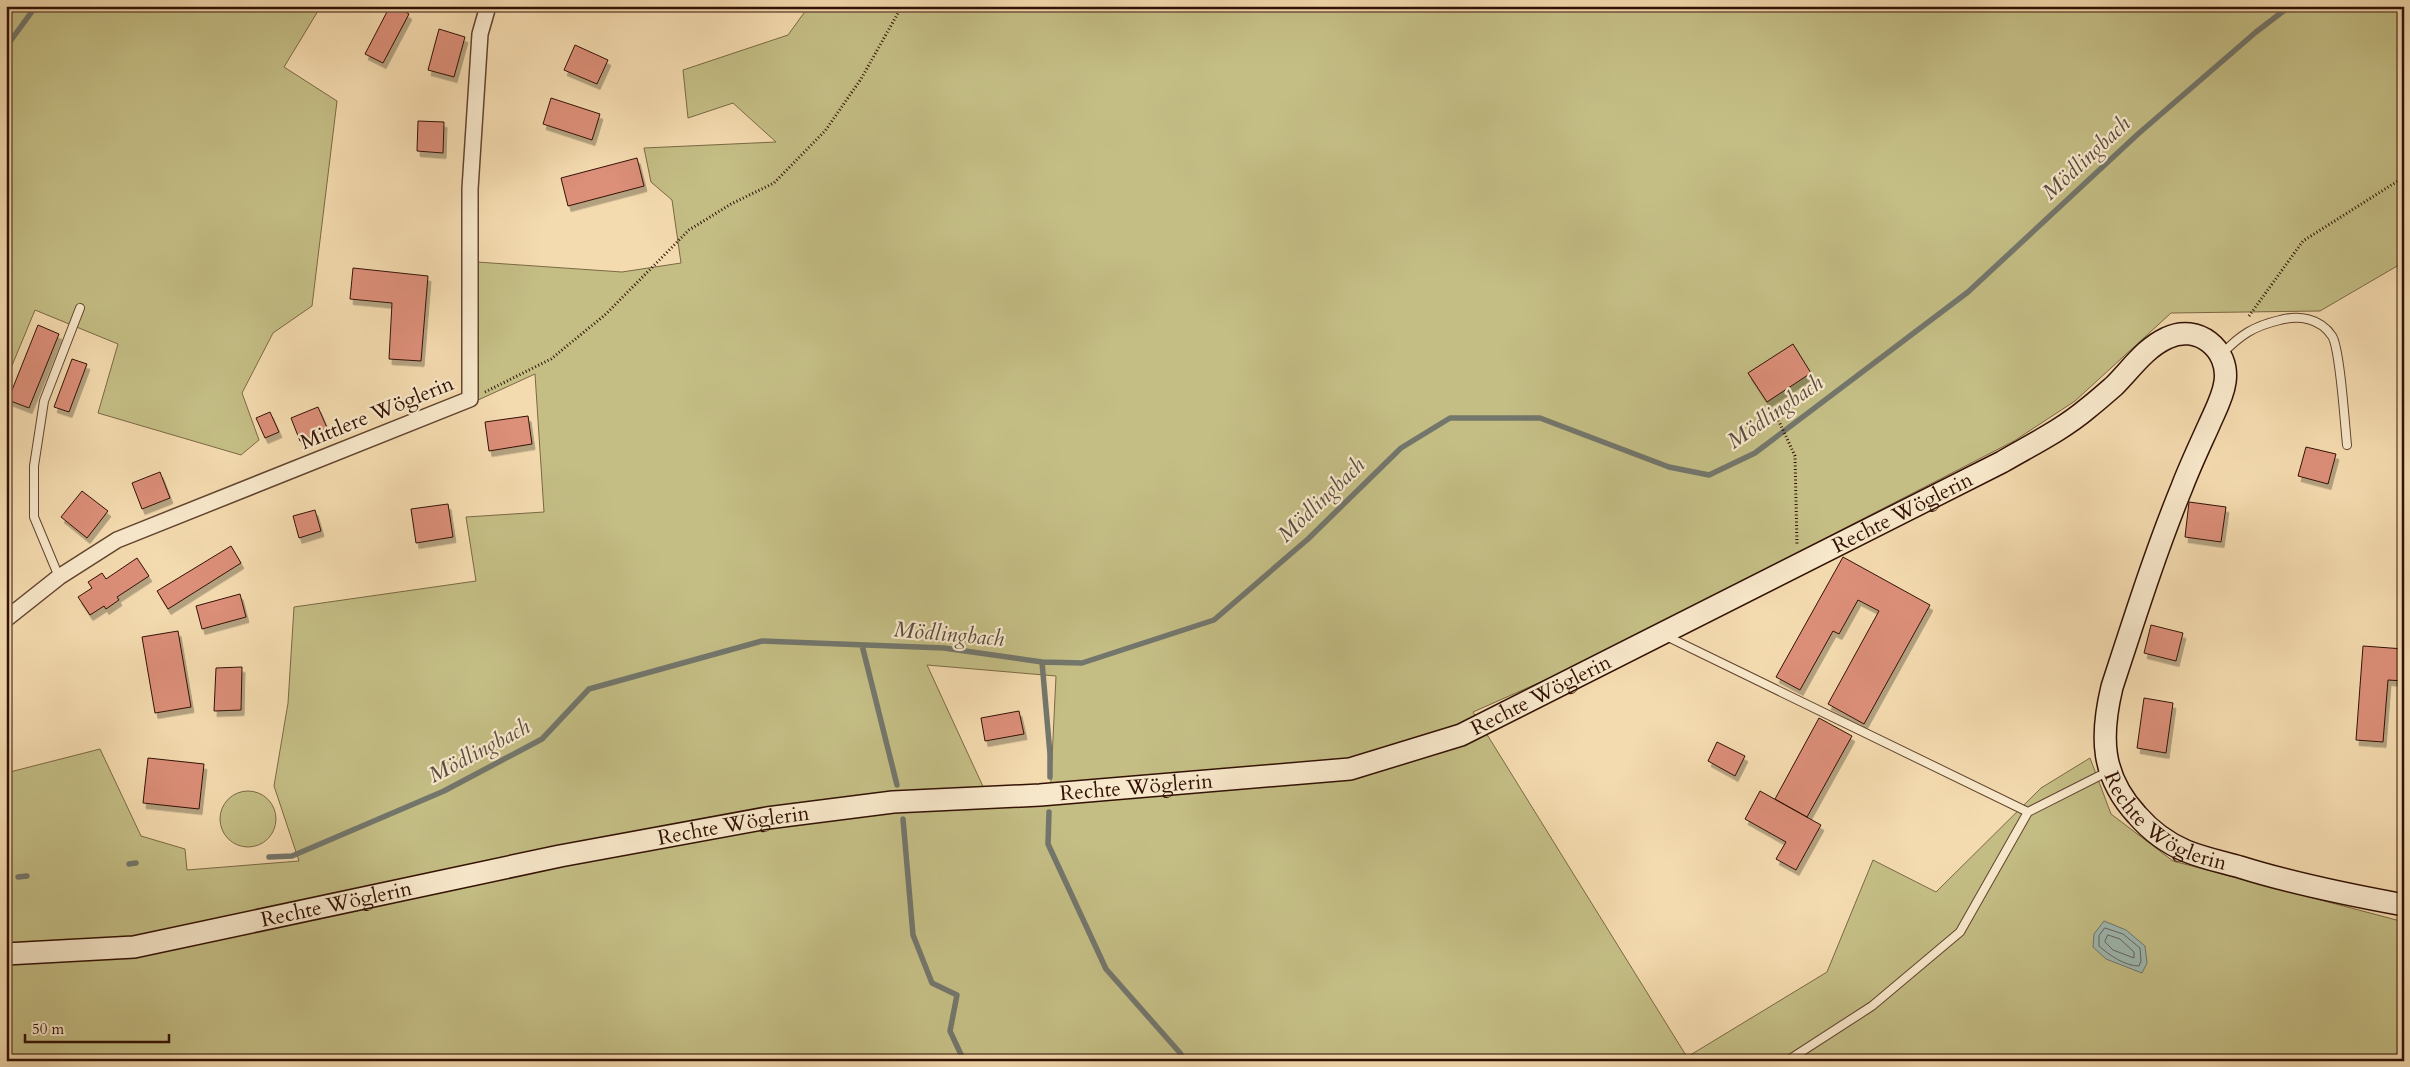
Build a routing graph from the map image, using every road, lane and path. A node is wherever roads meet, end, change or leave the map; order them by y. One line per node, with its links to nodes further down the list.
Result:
1 (488, 6): 7 (street, Mittlere Wöglerin)
2 (902, 6): 7 (path)
3 (2404, 177): 5 (path)
4 (80, 308): 11 (lane)
5 (2239, 336): 6 (lane); 9 (lane)
6 (2221, 355): 10 (main road, Rechte Wöglerin); 14 (main road, Rechte Wöglerin)
7 (470, 399): 11 (street, Mittlere Wöglerin)
8 (1776, 417): 10 (path)
9 (2347, 446)
10 (1798, 565): 13 (main road, Rechte Wöglerin)
11 (59, 577): 12 (street, Mittlere Wöglerin)
12 (6, 619)
13 (1660, 633): 15 (lane); 17 (main road, Rechte Wöglerin)
14 (2109, 771): 15 (lane); 16 (main road, Rechte Wöglerin)
15 (2028, 812): 18 (lane)
16 (2404, 905)
17 (6, 954)
18 (1787, 1061)

